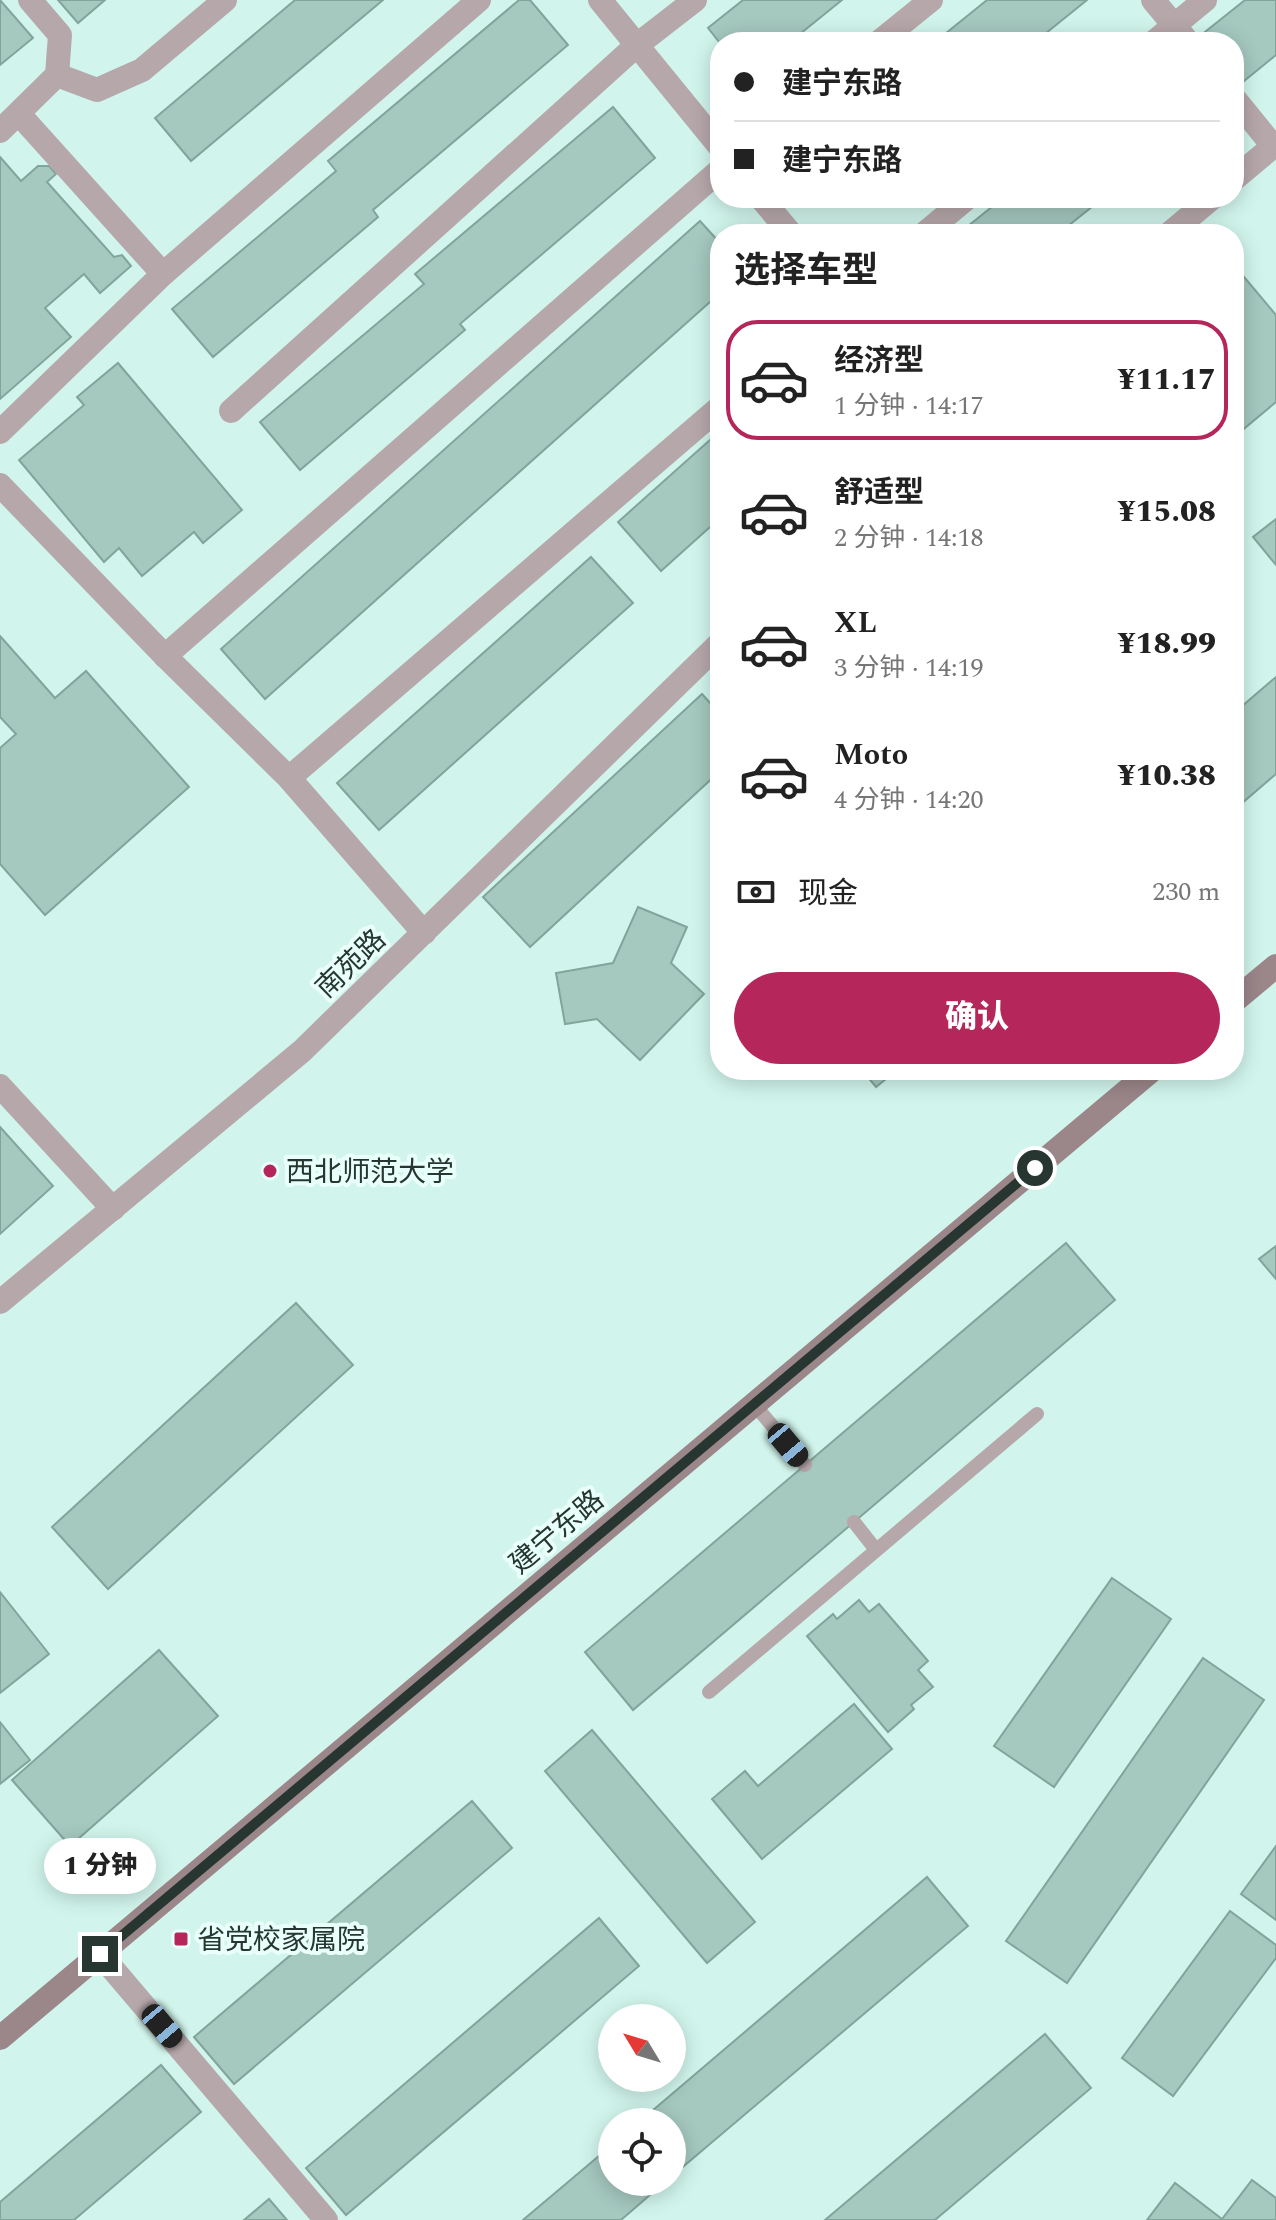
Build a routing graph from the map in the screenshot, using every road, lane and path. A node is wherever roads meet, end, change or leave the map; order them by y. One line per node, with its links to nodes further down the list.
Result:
1 (30, 0): 13 (street)
2 (225, 0): 13 (street)
3 (479, 0): 27 (street)
4 (600, 0): 12 (street)
5 (695, 0): 12 (street)
6 (931, 0): 9 (street)
7 (1153, 0): 10 (street)
8 (1205, 0): 11 (street)
9 (891, 32)
10 (1179, 32)
11 (1182, 32)
12 (637, 45): 17 (street); 28 (street)
13 (57, 75): 15 (street)
14 (1244, 109): 18 (street)
15 (19, 114): 16 (street); 27 (street)
16 (0, 131)
17 (710, 135)
18 (1275, 145): 19 (street)
19 (1244, 171)
20 (710, 179): 33 (street)
21 (769, 208): 24 (street)
22 (955, 208): 25 (street)
23 (1200, 208): 26 (street)
24 (783, 224)
25 (936, 224)
26 (1181, 224)
27 (163, 274): 30 (street)
28 (231, 411)
29 (710, 416): 34 (street)
30 (0, 432)
31 (0, 485): 33 (street)
32 (710, 653): 35 (street, 南苑路)
33 (165, 656): 34 (street)
34 (289, 778): 35 (street)
35 (424, 933): 40 (street, 南苑路)
36 (1276, 966): 37 (main road)
37 (1244, 993)
38 (1140, 1080): 42 (main road, 建宁东路)
39 (0, 1086): 40 (street)
40 (113, 1209): 41 (street, 南苑路)
41 (0, 1302)
42 (754, 1404): 44 (lane); 48 (main road, 建宁东路)
43 (1037, 1414): 46 (lane)
44 (805, 1465)
45 (854, 1522): 46 (lane)
46 (876, 1550): 47 (lane)
47 (709, 1692)
48 (100, 1954): 49 (main road, 建宁东路); 50 (street)
49 (0, 2038)
50 (326, 2220)

